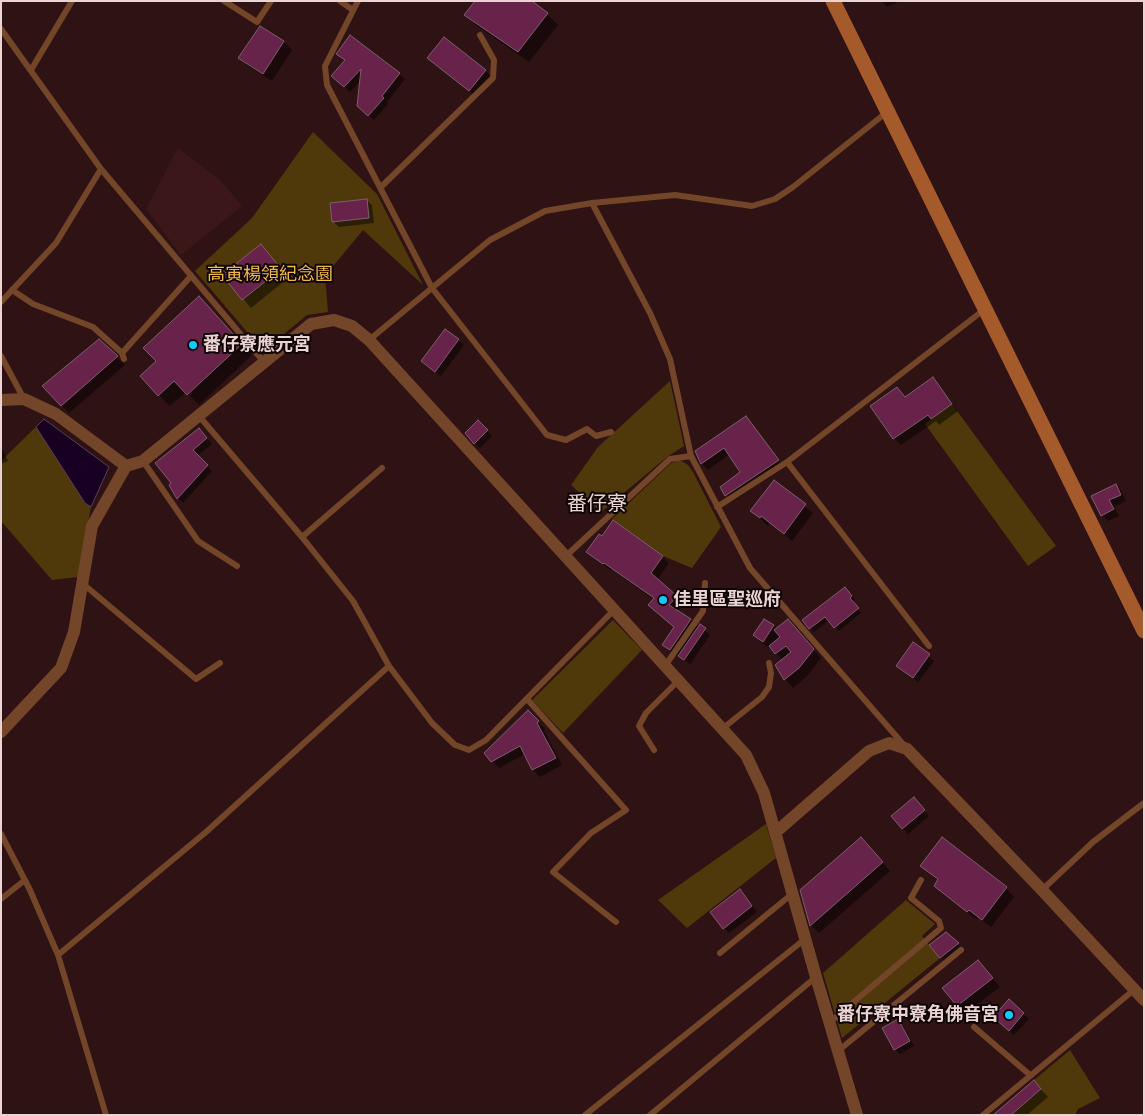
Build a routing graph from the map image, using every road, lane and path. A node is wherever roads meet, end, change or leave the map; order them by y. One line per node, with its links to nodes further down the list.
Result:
1 (72, 1): 10 (lane)
2 (224, 1): 3 (lane)
3 (271, 1)
4 (340, 1): 7 (lane)
5 (358, 1): 7 (lane)
6 (833, 1): 11 (street)
7 (353, 10): 13 (lane)
8 (1, 29): 10 (lane)
9 (480, 35): 13 (lane)
10 (31, 70): 12 (lane)
11 (888, 111): 14 (lane); 19 (street)
12 (101, 169): 15 (lane); 17 (lane)
13 (381, 187): 16 (lane)
14 (592, 203): 16 (lane); 27 (lane)
15 (191, 276): 17 (lane); 22 (lane)
16 (432, 288): 20 (lane); 26 (lane)
17 (12, 290): 18 (lane)
18 (1, 302)
19 (984, 309): 29 (lane); 39 (street)
20 (369, 340): 22 (street); 34 (street)
21 (1, 356): 23 (lane)
22 (264, 362): 25 (street)
23 (24, 399): 24 (street); 30 (street)
24 (1, 400)
25 (199, 416): 28 (street); 33 (lane)
26 (611, 432)
27 (691, 456): 32 (lane); 34 (lane)
28 (143, 461): 30 (street); 35 (lane)
29 (787, 462): 32 (lane); 40 (lane)
30 (126, 466): 36 (street)
31 (382, 468): 33 (lane)
32 (718, 507): 49 (lane)
33 (302, 537): 43 (lane)
34 (566, 556): 38 (street)
35 (237, 566)
36 (82, 583): 41 (lane); 48 (street)
37 (705, 583): 44 (lane)
38 (614, 610): 44 (street); 46 (lane)
39 (1144, 631)
40 (929, 646)
41 (220, 663)
42 (769, 663): 47 (lane)
43 (389, 666): 46 (lane); 63 (lane)
44 (665, 666): 45 (street)
45 (678, 681): 47 (street); 50 (lane)
46 (526, 699): 59 (lane)
47 (722, 729): 52 (street)
48 (1, 732)
49 (907, 749): 52 (street); 56 (street)
50 (654, 750)
51 (1144, 803): 56 (lane)
52 (776, 832): 57 (street)
53 (1, 834): 54 (lane)
54 (25, 880): 58 (lane); 63 (lane)
55 (921, 880): 67 (lane)
56 (1042, 890): 65 (street)
57 (792, 894): 60 (street); 62 (lane)
58 (1, 899)
59 (616, 922)
60 (805, 939): 64 (street); 72 (lane)
61 (961, 950): 69 (lane)
62 (720, 953)
63 (58, 955): 71 (lane)
64 (816, 977): 67 (street); 73 (lane)
65 (1135, 989): 66 (street); 70 (lane)
66 (1144, 1000)
67 (829, 1023): 69 (street)
68 (974, 1027): 70 (lane)
69 (838, 1051): 74 (street)
70 (1030, 1075): 75 (lane)
71 (106, 1115)
72 (585, 1115)
73 (650, 1115)
74 (857, 1115)
75 (983, 1115)

